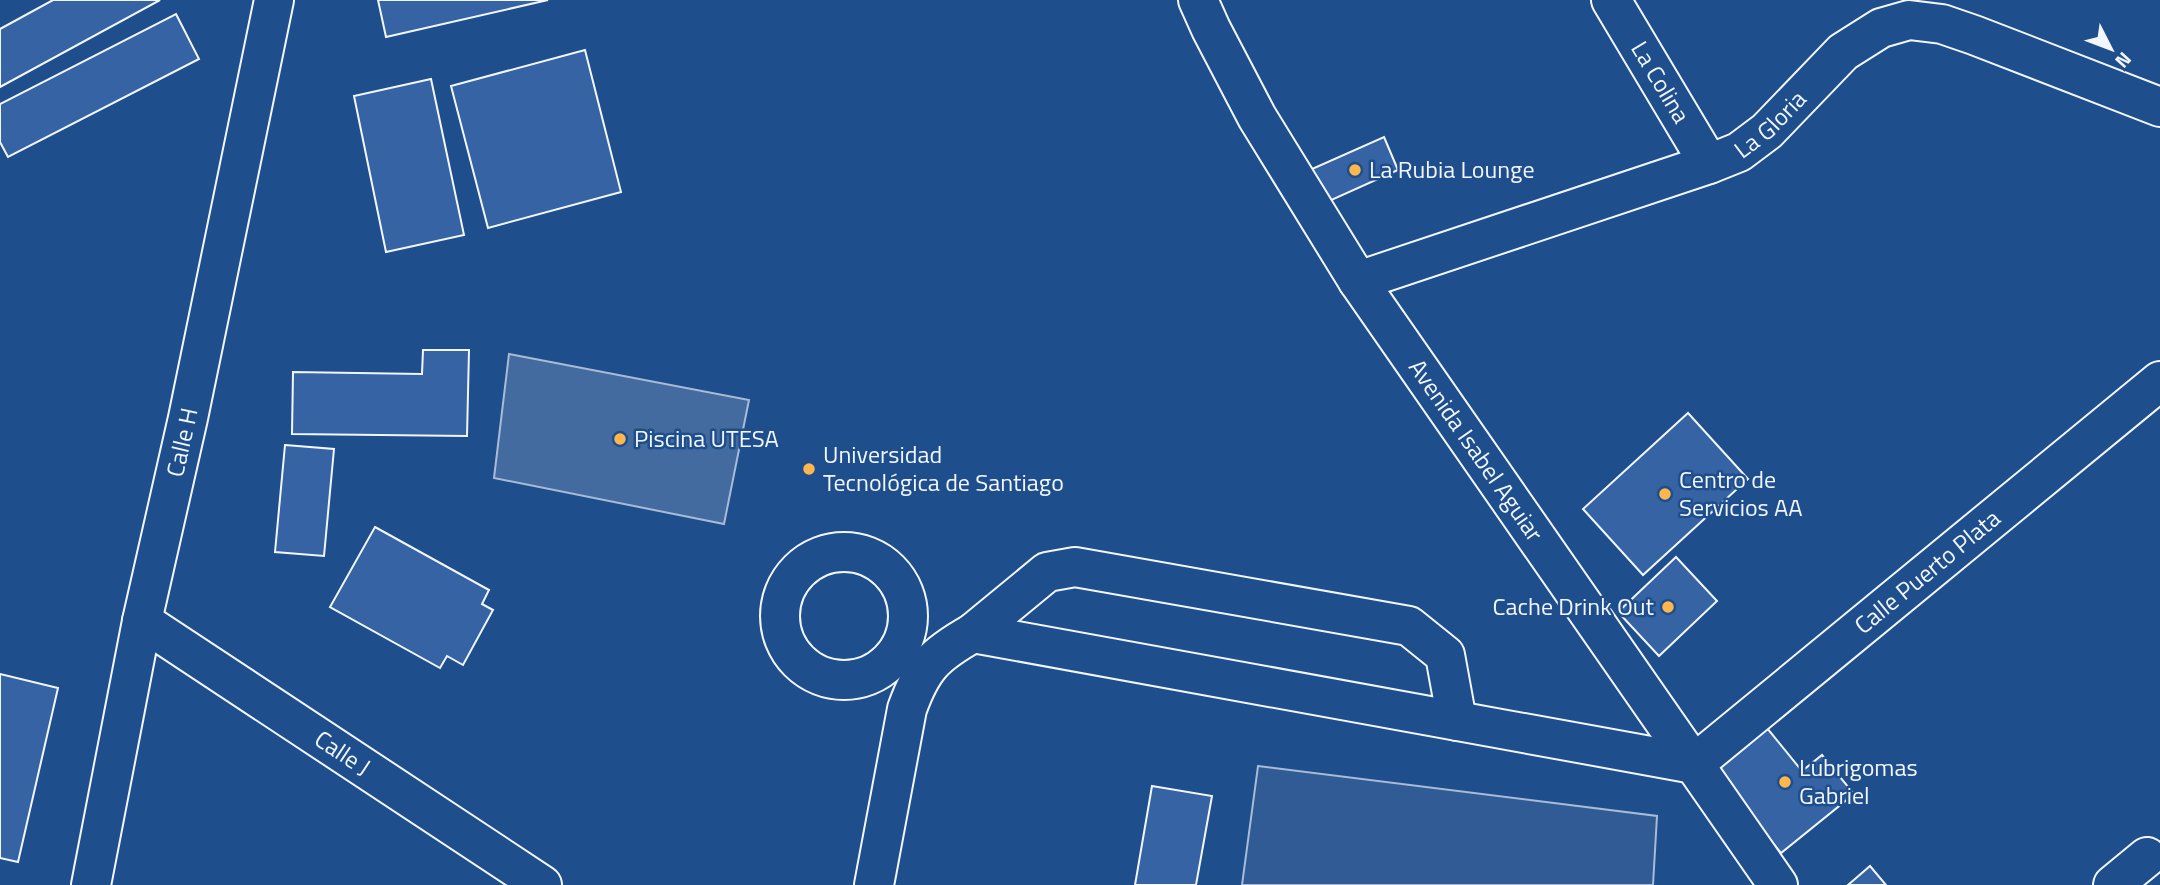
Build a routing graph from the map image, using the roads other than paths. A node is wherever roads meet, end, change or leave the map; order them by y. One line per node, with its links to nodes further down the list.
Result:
1 (274, 0): 8 (street, Calle H)
2 (1198, 0): 6 (street, Avenida Isabel Aguiar)
3 (1611, 0): 5 (street, La Colina)
4 (2160, 107): 5 (street, La Gloria)
5 (1709, 164): 6 (street, La Gloria)
6 (1358, 281): 11 (street, Avenida Isabel Aguiar)
7 (2160, 381): 11 (street, Calle Puerto Plata)
8 (142, 621): 13 (street, Calle H); 14 (street, Calle J)
9 (973, 633): 10 (street); 10 (street); 15 (street)
10 (1457, 721): 11 (street)
11 (1694, 764): 16 (street, Avenida Isabel Aguiar)
12 (2147, 858): 17 (street)
13 (91, 885)
14 (542, 885)
15 (874, 885)
16 (1778, 885)
17 (2113, 885)

